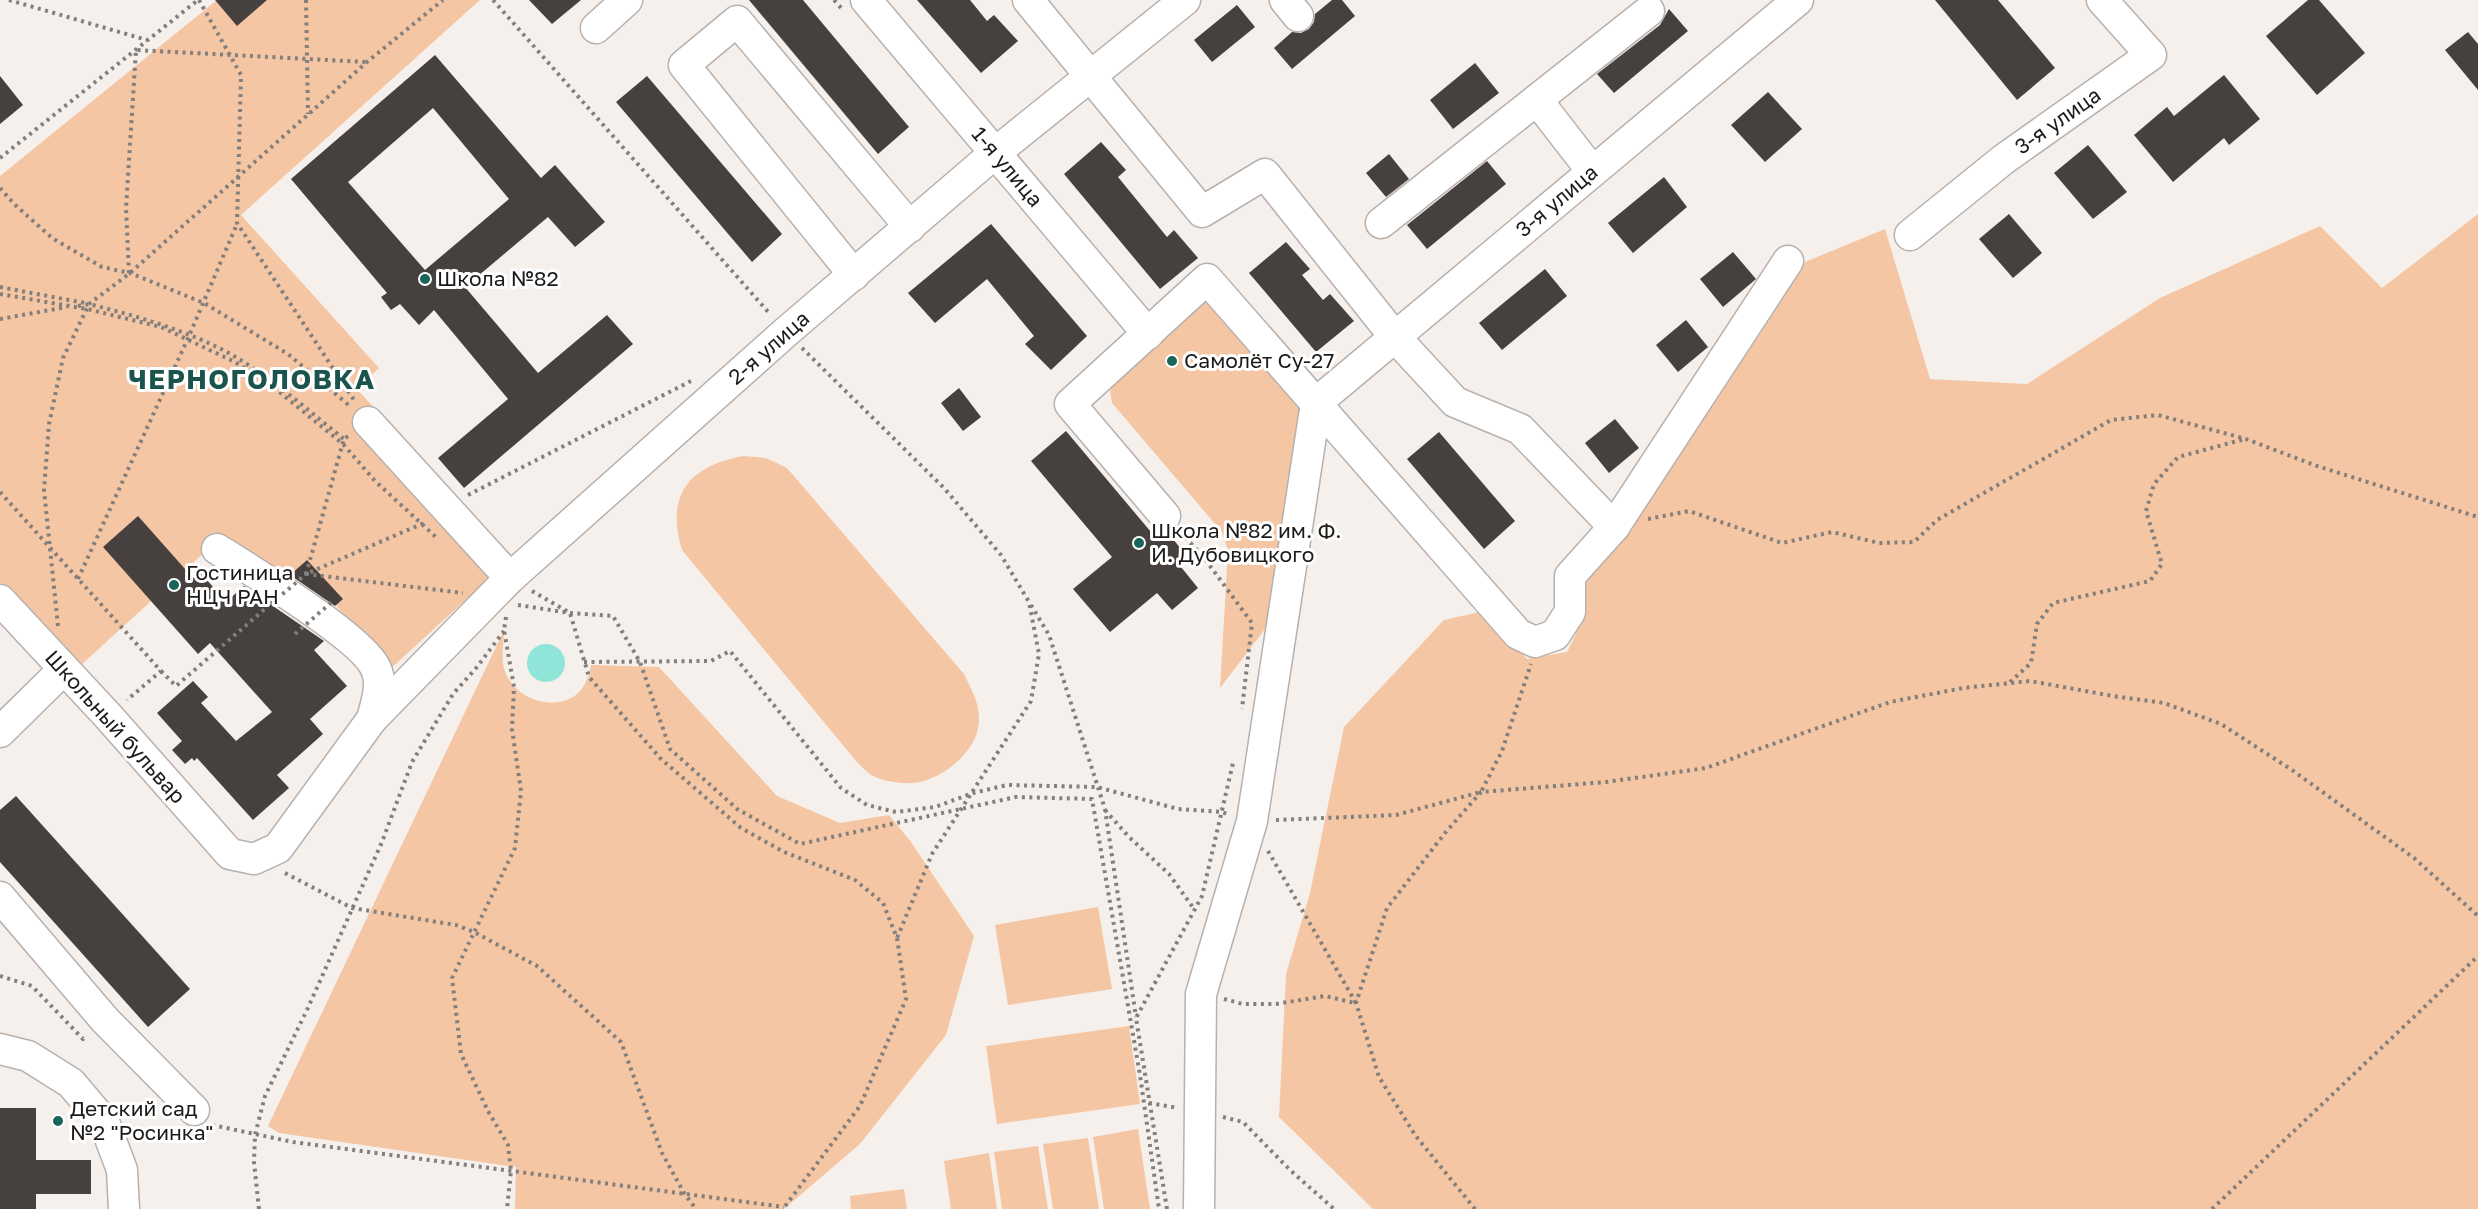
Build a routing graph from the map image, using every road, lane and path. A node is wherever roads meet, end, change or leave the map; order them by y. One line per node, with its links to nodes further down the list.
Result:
1 (9, 0): 14 (path)
2 (198, 0): 14 (path); 16 (path)
3 (306, 0): 17 (path)
4 (443, 0): 18 (path)
5 (493, 0): 41 (path)
6 (627, 0): 13 (street)
7 (866, 0): 22 (street, 1-я улица)
8 (1028, 0): 19 (street)
9 (1185, 0): 19 (street, 2-я улица)
10 (1798, 0): 24 (street, 3-я улица)
11 (2102, 0): 30 (street, 3-я улица)
12 (1649, 11): 20 (street)
13 (596, 28)
14 (147, 40): 15 (path)
15 (136, 50): 16 (path); 23 (path); 32 (path)
16 (230, 55): 17 (path); 25 (path)
17 (307, 59): 18 (path); 21 (path)
18 (367, 62): 21 (path)
19 (1091, 77): 22 (street, 2-я улица); 43 (street)
20 (1537, 100): 24 (street); 28 (street)
21 (308, 114): 25 (path)
22 (995, 153): 29 (street, 2-я улица); 42 (street, 1-я улица)
23 (0, 158)
24 (1592, 171): 43 (street, 3-я улица)
25 (238, 177): 27 (path); 32 (path)
26 (0, 188): 32 (path)
27 (237, 223): 36 (path); 47 (path)
28 (1381, 223)
29 (910, 227): 33 (street, 2-я улица); 33 (street)
30 (1910, 235)
31 (1788, 261): 55 (street)
32 (129, 273): 36 (path); 37 (path)
33 (854, 275): 41 (street, 2-я улица)
34 (0, 287): 37 (path)
35 (0, 294): 38 (path)
36 (204, 303): 44 (path); 47 (path)
37 (89, 304): 38 (path); 39 (path); 44 (path)
38 (72, 306): 39 (path); 40 (path)
39 (87, 309): 44 (path); 57 (path)
40 (0, 319)
41 (786, 332): 61 (street, 2-я улица); 64 (path)
42 (1148, 334): 46 (street); 52 (street)
43 (1394, 336): 46 (street, 3-я улица); 55 (street)
44 (189, 337): 49 (path); 60 (path)
45 (701, 376): 51 (path)
46 (1316, 402): 68 (street); 85 (street)
47 (368, 422): 51 (street)
48 (2246, 439): 53 (path); 55 (path); 73 (path)
49 (343, 444): 54 (path); 59 (path)
50 (0, 492): 57 (path)
51 (446, 506): 54 (path); 61 (street)
52 (1164, 516): 74 (path)
53 (2478, 517)
54 (423, 525): 56 (path); 59 (path)
55 (1614, 527): 68 (street)
56 (439, 540)
57 (49, 546): 60 (path); 71 (path)
58 (217, 549): 76 (street)
59 (306, 574): 61 (path); 72 (path, bridge)
60 (78, 579): 72 (path)
61 (499, 589): 65 (path); 65 (path); 66 (path); 76 (street, 2-я улица)
62 (0, 600): 71 (street, Школьный бульвар)
63 (333, 601): 67 (path, bridge)
64 (1029, 602): 79 (path); 81 (path)
65 (570, 613): 69 (path); 70 (path)
66 (504, 630): 89 (path); 92 (path)
67 (295, 634)
68 (1535, 642): 80 (path)
69 (584, 662): 70 (path); 93 (path)
70 (640, 662): 81 (path); 83 (path)
71 (63, 670): 75 (street, Школьный бульвар); 77 (street)
72 (161, 671): 75 (path)
73 (2008, 683): 80 (path); 91 (path)
74 (1241, 714)
75 (108, 716): 86 (street, Школьный бульвар)
76 (372, 719): 86 (street, 2-я улица)
77 (0, 732)
78 (1234, 759): 84 (path)
79 (1098, 787): 81 (path); 82 (path); 84 (path)
80 (1481, 792): 85 (path); 97 (path)
81 (973, 793): 83 (path)
82 (1105, 809): 90 (path); 98 (path)
83 (962, 810): 93 (path); 112 (path)
84 (1222, 812): 85 (path); 90 (path)
85 (1252, 821): 96 (street); 97 (path)
86 (230, 854)
87 (283, 872): 89 (path)
88 (0, 897): 99 (street)
89 (352, 908): 92 (path); 104 (path)
90 (1194, 909): 98 (path)
91 (2478, 916)
92 (474, 933): 105 (path); 106 (path)
93 (897, 938): 107 (path)
94 (2478, 956): 117 (path)
95 (0, 976): 99 (path)
96 (1201, 993): 97 (path); 103 (street)
97 (1356, 1003): 116 (path)
98 (1136, 1018): 101 (path)
99 (105, 1020): 102 (street)
100 (0, 1049): 108 (street)
101 (1149, 1103): 103 (path); 113 (path)
102 (194, 1110): 104 (path)
103 (1200, 1112): 114 (street); 115 (path)
104 (255, 1135): 105 (path); 109 (path)
105 (511, 1171): 106 (path); 110 (path)
106 (684, 1193): 107 (path); 111 (path)
107 (784, 1208)
108 (124, 1209)
109 (259, 1209)
110 (507, 1209)
111 (696, 1209)
112 (1159, 1209)
113 (1167, 1209)
114 (1199, 1209)
115 (1334, 1209)
116 (1475, 1209)
117 (2212, 1209)

